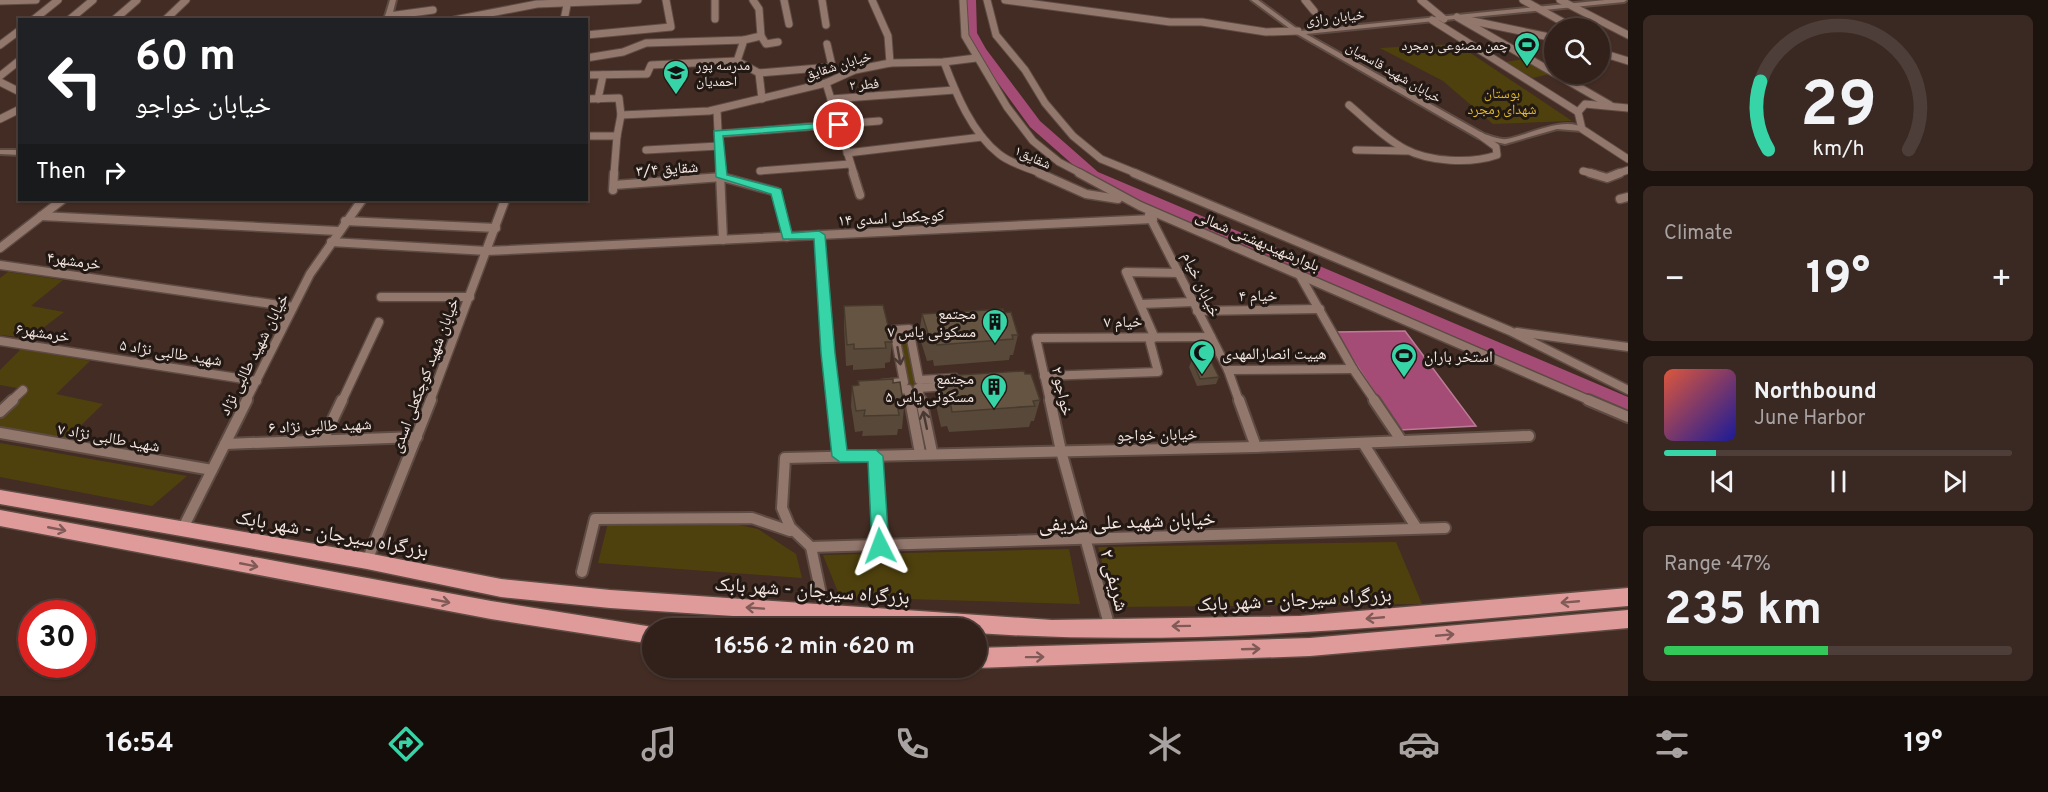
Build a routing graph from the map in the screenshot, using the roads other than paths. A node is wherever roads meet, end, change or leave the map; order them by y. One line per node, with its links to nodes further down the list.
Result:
1 (24, 0): 2 (street); 26 (street)
2 (30, 0): 3 (street)
3 (36, 0)
4 (58, 0): 36 (street)
5 (93, 0): 37 (street)
6 (137, 0): 38 (street)
7 (186, 0): 39 (street)
8 (393, 0): 40 (street)
9 (638, 0): 28 (street)
10 (666, 0): 52 (street)
11 (715, 0): 45 (street)
12 (753, 0): 54 (street)
13 (784, 0): 48 (street)
14 (822, 0): 49 (street)
15 (872, 0): 67 (street)
16 (963, 0): 62 (street, بلوارشهیدبهشتی شمالی)
17 (987, 0): 140 (street, بلوارشهیدبهشتی شمالی)
18 (1005, 0): 51 (street)
19 (1255, 0): 20 (street); 51 (street, خیابان شهید قاسمیان)
20 (1262, 0)
21 (1305, 0): 34 (street)
22 (1421, 0): 46 (street)
23 (1523, 0): 31 (street)
24 (1560, 0): 30 (street)
25 (1624, 0): 30 (street, خیابان رازی)
26 (0, 1)
27 (512, 1): 29 (street)
28 (567, 5): 29 (street); 43 (street)
29 (522, 7): 33 (street)
30 (1571, 7): 31 (street, خیابان رازی); 53 (street)
31 (1541, 9): 35 (street, خیابان رازی); 44 (street)
32 (433, 10): 40 (street)
33 (507, 11): 41 (street); 42 (street)
34 (1314, 11)
35 (1457, 17): 46 (street, خیابان رازی); 55 (street); 69 (street)
36 (36, 18)
37 (71, 18)
38 (116, 18)
39 (167, 18)
40 (388, 18)
41 (466, 18)
42 (506, 18)
43 (564, 18)
44 (1556, 18)
45 (715, 19)
46 (1444, 19): 47 (street, خیابان رازی)
47 (1432, 20): 51 (street, خیابان رازی); 89 (street)
48 (789, 24)
49 (826, 25)
50 (18, 32): 59 (street)
51 (1298, 32): 98 (street, خیابان شهید قاسمیان)
52 (588, 35)
53 (1628, 35)
54 (761, 36): 56 (street); 57 (street)
55 (1544, 36)
56 (744, 40): 61 (street); 63 (street)
57 (778, 42)
58 (827, 44): 68 (street)
59 (0, 45)
60 (1610, 55): 64 (street)
61 (588, 58): 71 (street)
62 (976, 58): 66 (street, خیابان شقایق); 114 (street, بلوارشهیدبهشتی شمالی)
63 (736, 61): 70 (street); 72 (street)
64 (1628, 61)
65 (18, 62): 73 (street)
66 (944, 62): 67 (street, خیابان شقایق); 78 (street, شقایق۱)
67 (890, 63): 74 (street, خیابان شقایق)
68 (831, 67): 70 (street); 74 (street)
69 (1544, 67)
70 (759, 73): 82 (street)
71 (589, 75): 72 (street)
72 (603, 75): 81 (street)
73 (0, 76)
74 (838, 76): 76 (street, خیابان شقایق)
75 (0, 82): 79 (street)
76 (826, 83): 82 (street, خیابان شقایق); 83 (street)
77 (1574, 84): 85 (street)
78 (955, 90): 83 (street, فطر ۲); 99 (street, شقایق۱)
79 (18, 91)
80 (588, 99): 81 (street)
81 (598, 99): 90 (street)
82 (762, 99): 88 (street, خیابان شقایق)
83 (831, 99): 93 (street)
84 (1349, 105): 103 (street)
85 (1612, 106): 86 (street); 89 (street)
86 (1628, 108)
87 (18, 110): 91 (street)
88 (713, 110): 90 (street, خیابان شقایق); 95 (street)
89 (1578, 112): 94 (street)
90 (621, 115): 97 (street)
91 (0, 119)
92 (879, 121): 93 (street)
93 (839, 125): 95 (street); 106 (street)
94 (1582, 129): 98 (street, خیابان شهید قاسمیان); 107 (street)
95 (718, 134): 100 (street)
96 (588, 136): 97 (street)
97 (617, 136): 112 (street, شقایق ۳/۴)
98 (1481, 136): 103 (street)
99 (982, 137): 106 (street); 114 (street, شقایق۱)
100 (718, 146): 101 (street); 112 (street)
101 (646, 150)
102 (1356, 150): 103 (street)
103 (1407, 151)
104 (0, 152): 105 (street)
105 (18, 153)
106 (847, 153): 108 (street)
107 (1628, 159)
108 (850, 164): 110 (street); 113 (street)
109 (1628, 170): 111 (street)
110 (760, 171)
111 (1583, 171)
112 (722, 177): 125 (street, شقایق ۳/۴); 126 (street)
113 (860, 195)
114 (1126, 200): 118 (street, بلوارشهیدبهشتی شمالی)
115 (61, 201): 119 (street)
116 (361, 201): 121 (street, خیابان شهید طالبی نژاد)
117 (505, 201): 122 (street, خیابان شهید کوچکعلی اسدی)
118 (1140, 206): 120 (street, خیابان خیام); 132 (street, بلوارشهیدبهشتی شمالی)
119 (41, 216): 123 (street); 128 (street)
120 (1153, 219): 124 (street, کوچکعلی اسدی ۱۴); 131 (street, خیابان خیام)
121 (345, 221): 122 (street); 123 (street, خیابان شهید طالبی نژاد)
122 (496, 228): 129 (street, خیابان شهید کوچکعلی اسدی)
123 (338, 231): 127 (street, خیابان شهید طالبی نژاد)
124 (819, 235): 125 (street, کوچکعلی اسدی ۱۴); 169 (street)
125 (787, 237): 126 (street, کوچکعلی اسدی ۱۴)
126 (723, 240): 129 (street, کوچکعلی اسدی ۱۴)
127 (331, 242): 129 (street, کوچکعلی اسدی ۱۴); 136 (street, خیابان شهید طالبی نژاد)
128 (0, 248)
129 (487, 251): 134 (street, خیابان شهید کوچکعلی اسدی)
130 (0, 265): 136 (street, خرمشهر۴)
131 (1180, 273): 135 (street); 137 (street, خیابان خیام)
132 (1299, 274): 138 (street); 157 (street, بلوارشهیدبهشتی شمالی)
133 (381, 297): 134 (street)
134 (470, 297): 160 (street, خیابان شهید کوچکعلی اسدی)
135 (1141, 304): 137 (street, خیام ۴); 141 (street)
136 (293, 307): 150 (street, خیابان شهید طالبی نژاد)
137 (1195, 307): 138 (street, خیام ۴); 142 (street, خیابان خیام)
138 (1320, 309): 147 (street)
139 (379, 322): 161 (street)
140 (1510, 331): 145 (street); 155 (street, بلوارشهیدبهشتی شمالی)
141 (1154, 336): 142 (street, خیام ۷); 143 (street, خیام ۷); 149 (street)
142 (1210, 338): 148 (street, خیابان خیام)
143 (1036, 339): 149 (street, خواجو ۲)
144 (0, 341): 146 (street, خرمشهر۶)
145 (1628, 347)
146 (81, 353): 150 (street, شهید طالبی نژاد ۵)
147 (1353, 369): 148 (street); 162 (street)
148 (1228, 370): 165 (street, خیابان خیام)
149 (1044, 376): 166 (street, خواجو ۲)
150 (257, 381): 164 (street, خیابان شهید طالبی نژاد)
151 (962, 381): 152 (street)
152 (912, 385): 152 (street, one-way to 152); 153 (street); 167 (street, one-way to 152); 168 (street)
153 (872, 388)
154 (23, 390): 156 (street)
155 (1628, 390)
156 (0, 412)
157 (1628, 417)
158 (0, 433): 171 (street, شهید طالبی نژاد ۷)
159 (1529, 436): 162 (street, خیابان خواجو)
160 (417, 437): 161 (street, شهید طالبی نژاد ۶); 181 (street, خیابان شهید کوچکعلی اسدی)
161 (323, 440): 164 (street, شهید طالبی نژاد ۶)
162 (1401, 440): 163 (street, خیابان خواجو)
163 (1363, 443): 165 (street, خیابان خواجو); 174 (street)
164 (225, 444): 171 (street, خیابان شهید طالبی نژاد)
165 (1256, 447): 166 (street, خیابان خواجو)
166 (1061, 451): 167 (street, خیابان خواجو); 178 (street, خواجو ۲)
167 (932, 452): 168 (street, خیابان خواجو)
168 (920, 453): 170 (street, خیابان خواجو)
169 (840, 456): 170 (street, خیابان خواجو); 177 (street, خیابان خواجو)
170 (876, 456): 179 (street)
171 (212, 470): 176 (street, خیابان شهید طالبی نژاد)
172 (0, 497): 176 (highway, بزرگراه سیرجان - شهر بابک)
173 (0, 518): 189 (highway, one-way to 189)
174 (1416, 527): 175 (street, خیابان شهید علی شریفی); 178 (street, خیابان شهید علی شریفی)
175 (1445, 528)
176 (182, 530): 181 (highway, بزرگراه سیرجان - شهر بابک)
177 (790, 531): 180 (street); 182 (street)
178 (1086, 541): 179 (street, خیابان شهید علی شریفی); 188 (street, شریفی ۲)
179 (880, 546): 180 (street, خیابان شهید علی شریفی)
180 (811, 547): 184 (street)
181 (367, 561): 185 (highway, بزرگراه سیرجان - شهر بابک, one-way to 181)
182 (582, 572)
183 (1628, 597): 188 (highway, بزرگراه سیرجان - شهر بابک, one-way to 188)
184 (825, 613): 186 (highway, بزرگراه سیرجان - شهر بابک); 188 (highway, بزرگراه سیرجان - شهر بابک)
185 (780, 618)
186 (795, 618)
187 (1628, 619): 190 (highway, one-way to 187)
188 (1110, 628)
189 (642, 633)
190 (987, 658)

